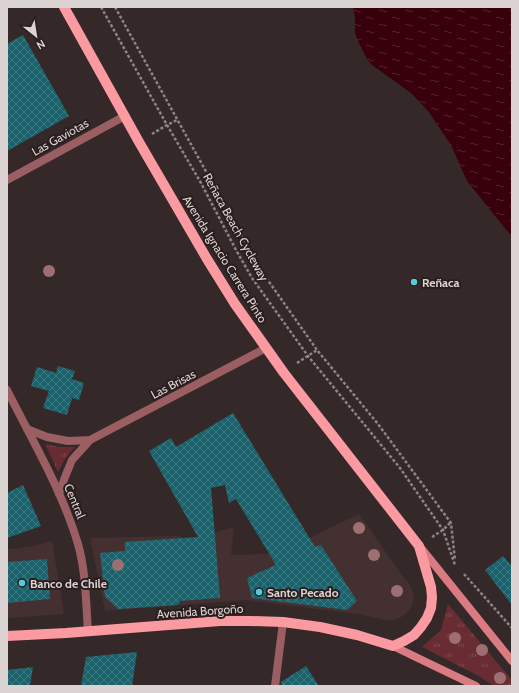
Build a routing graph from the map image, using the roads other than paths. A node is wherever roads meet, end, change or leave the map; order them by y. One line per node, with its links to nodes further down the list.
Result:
1 (64, 7): 2 (main road, Avenida Ignacio Carrera Pinto)
2 (125, 116): 3 (street, Las Gaviotas); 4 (main road, Avenida Ignacio Carrera Pinto)
3 (7, 180)
4 (266, 348): 7 (street, Las Brisas); 9 (main road, Avenida Ignacio Carrera Pinto)
5 (7, 390): 6 (street, Central)
6 (27, 429): 7 (street, Las Brisas); 8 (street, Central)
7 (90, 440): 8 (street, Las Brisas)
8 (59, 494): 11 (street, Central)
9 (419, 546): 13 (main road); 14 (main road)
10 (283, 622): 11 (main road, Avenida Borgoño); 13 (main road, Avenida Borgoño); 15 (street)
11 (88, 632): 12 (main road, Avenida Borgoño)
12 (7, 636)
13 (393, 646): 16 (main road, Avenida Borgoño)
14 (512, 661)
15 (275, 686)
16 (476, 686)

